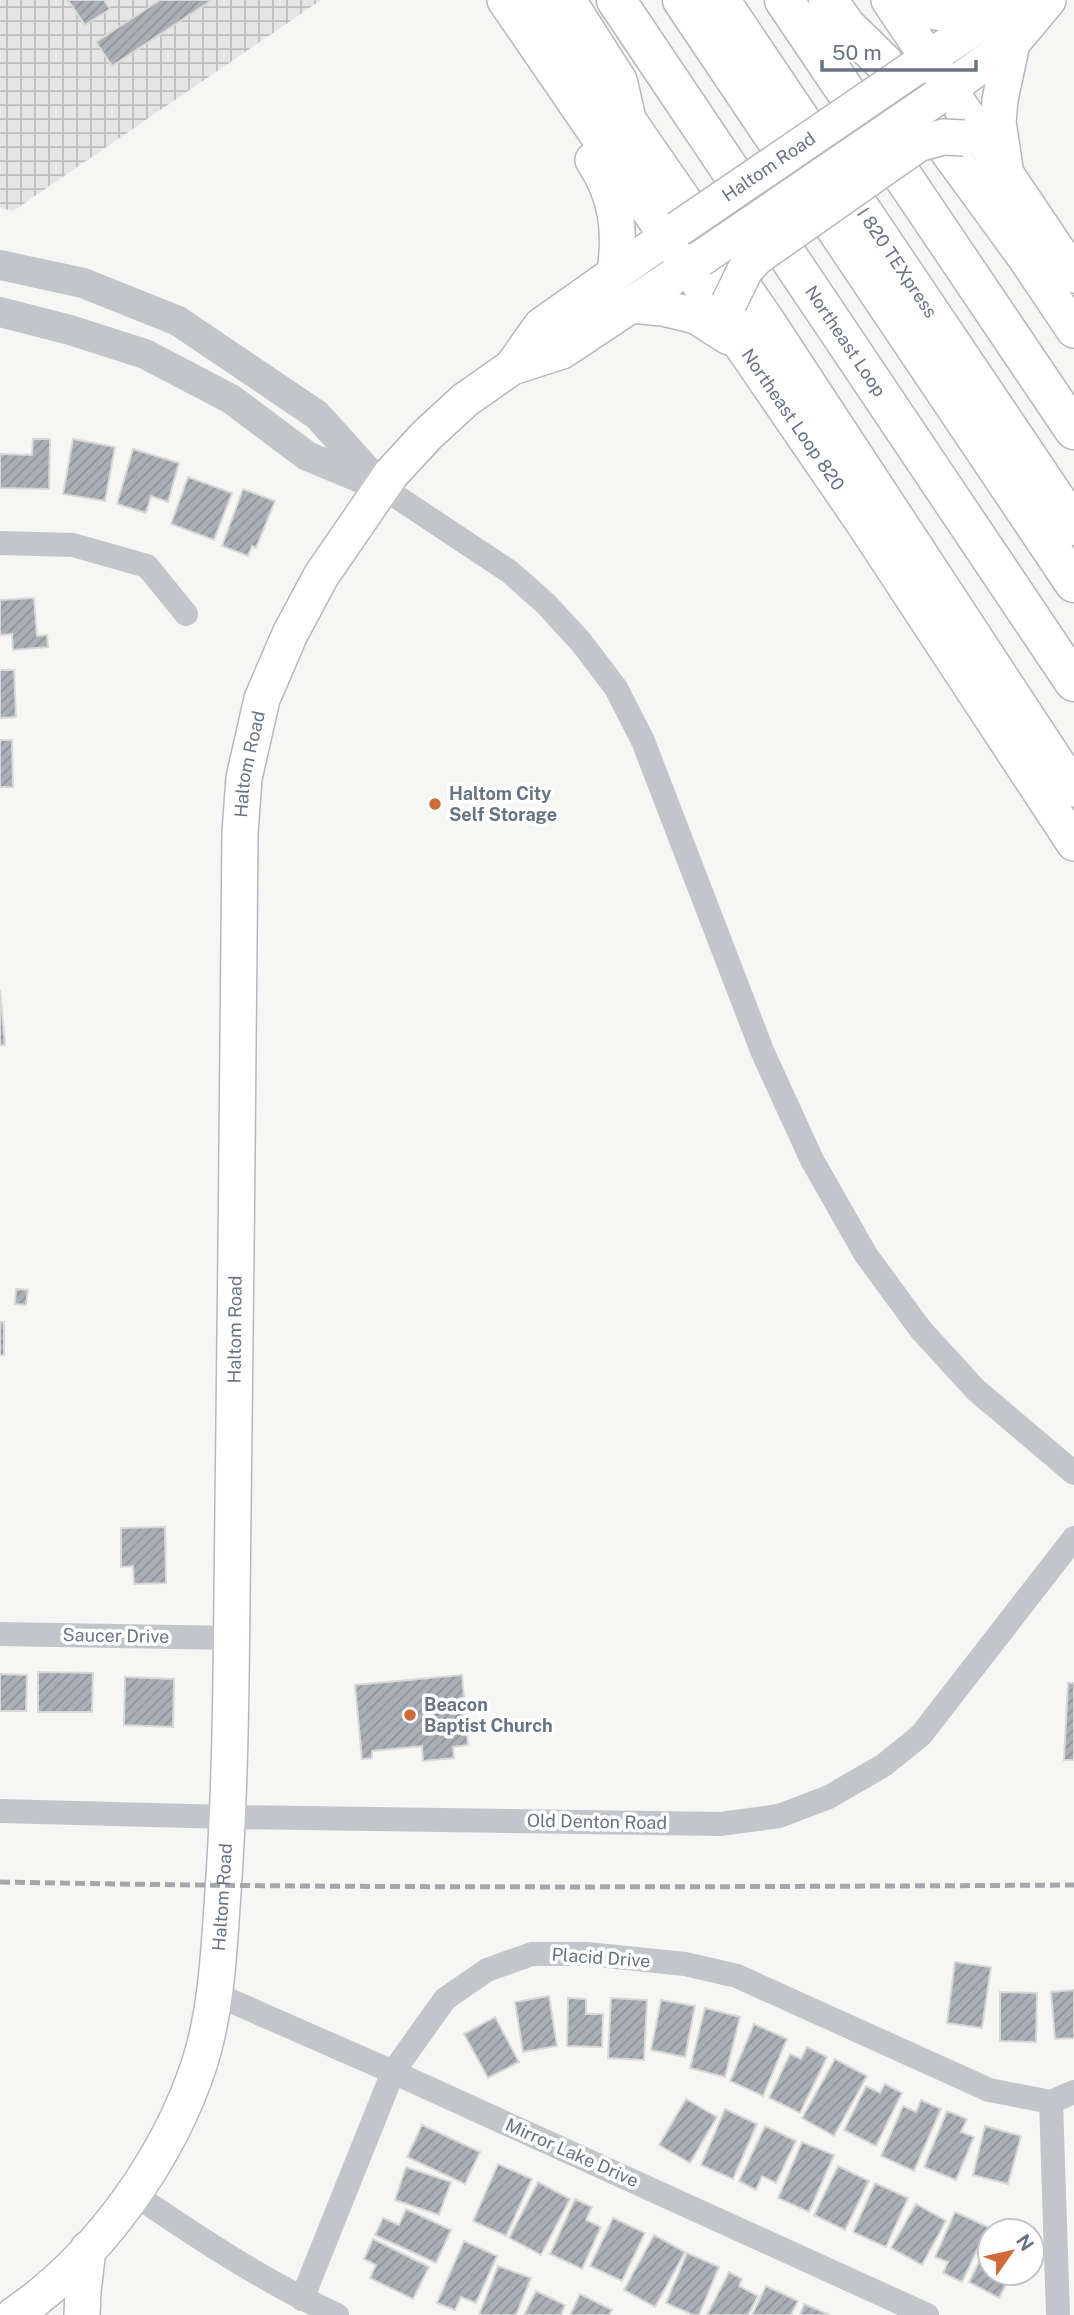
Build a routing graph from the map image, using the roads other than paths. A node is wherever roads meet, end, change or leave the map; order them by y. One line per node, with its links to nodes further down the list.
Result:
1 (486, 0): 23 (main road)
2 (505, 0): 20 (main road, Northeast Loop 820)
3 (540, 0): 18 (main road)
4 (566, 0): 18 (highway)
5 (616, 0): 36 (highway, Northeast Loop)
6 (682, 0): 34 (highway, I 820 TEXpress)
7 (720, 0): 32 (highway, I 820 TEXpress)
8 (783, 0): 30 (highway)
9 (828, 0): 16 (highway)
10 (848, 0): 16 (main road)
11 (889, 0): 16 (main road)
12 (905, 0): 14 (main road)
13 (1048, 0): 14 (main road, Haltom Road); 15 (main road, Haltom Road)
14 (994, 14): 16 (main road, Haltom Road)
15 (1012, 43): 17 (main road, Haltom Road); 19 (main road)
16 (909, 63): 17 (main road); 20 (main road, Haltom Road, bridge); 27 (main road)
17 (942, 94): 19 (main road); 21 (main road, Haltom Road, bridge)
18 (626, 117): 37 (main road)
19 (987, 154): 24 (main road); 28 (main road, bridge)
20 (672, 232): 21 (main road, Northeast Loop 820); 23 (main road, Haltom Road)
21 (694, 264): 25 (main road, Haltom Road); 28 (main road, Northeast Loop 820)
22 (0, 265): 31 (street)
23 (615, 273): 29 (main road, Haltom Road)
24 (1074, 275)
25 (631, 305): 28 (main road); 29 (main road, Haltom Road)
26 (0, 312): 31 (street)
27 (1074, 330)
28 (737, 342): 38 (main road, Northeast Loop 820)
29 (512, 368): 31 (main road, Haltom Road)
30 (1074, 430)
31 (382, 486): 39 (street); 42 (main road, Haltom Road)
32 (1074, 526)
33 (0, 543): 35 (street)
34 (1074, 583)
35 (186, 614)
36 (1074, 682)
37 (1074, 789)
38 (1074, 843)
39 (1074, 1472)
40 (1074, 1538): 44 (street, Old Denton Road)
41 (0, 1634): 42 (street, Saucer Drive)
42 (232, 1638): 44 (main road, Haltom Road)
43 (0, 1811): 44 (street, Old Denton Road)
44 (228, 1817): 45 (main road, Haltom Road)
45 (215, 1994): 46 (street, Mirror Lake Drive); 49 (main road, Haltom Road)
46 (393, 2072): 48 (street, Placid Drive); 51 (street, Placid Drive); 55 (street, Mirror Lake Drive)
47 (1074, 2092): 48 (street)
48 (1051, 2102): 56 (street)
49 (134, 2194): 50 (main road, Haltom Road); 51 (street)
50 (89, 2249): 52 (main road, Haltom Road); 53 (main road)
51 (302, 2299): 54 (street)
52 (34, 2310)
53 (82, 2315)
54 (337, 2315)
55 (927, 2315)
56 (1058, 2315)

